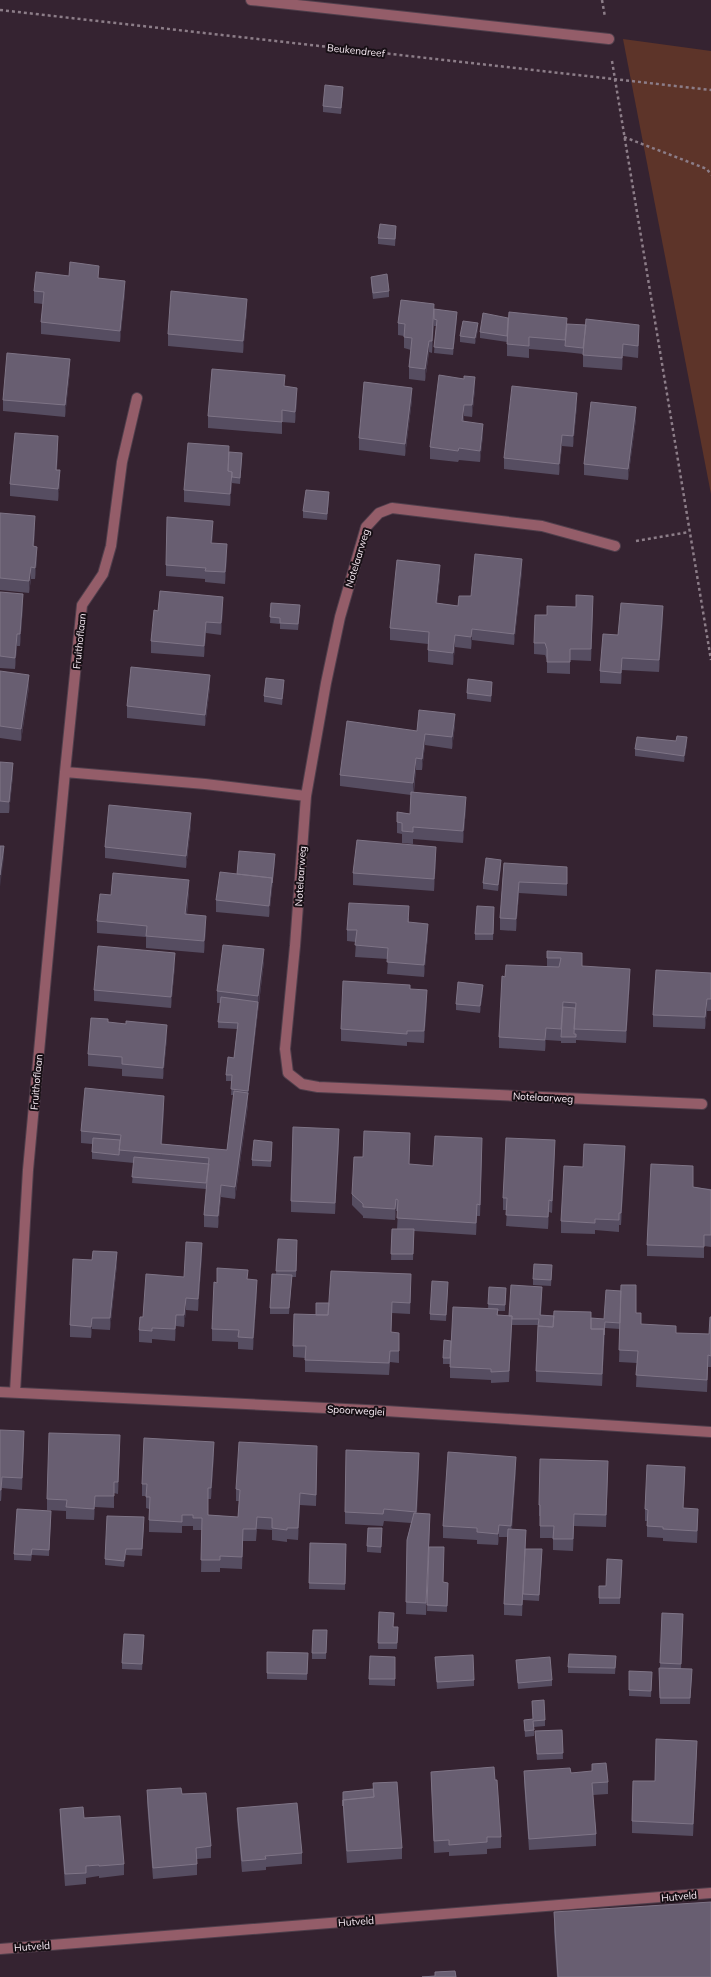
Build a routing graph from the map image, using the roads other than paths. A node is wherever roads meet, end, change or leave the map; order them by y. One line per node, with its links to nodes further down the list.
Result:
1 (251, 0): 2 (street)
2 (610, 40)
3 (137, 398): 5 (street, Fruithoflaan)
4 (615, 546): 6 (street, Notelaarweg)
5 (65, 772): 6 (street); 9 (street, Fruithoflaan)
6 (306, 796): 7 (street, Notelaarweg)
7 (702, 1104)
8 (0, 1392): 9 (street, Spoorweglei)
9 (15, 1392): 10 (street, Spoorweglei)
10 (711, 1432)
11 (711, 1893): 12 (street, Hutveld)
12 (0, 1949)

